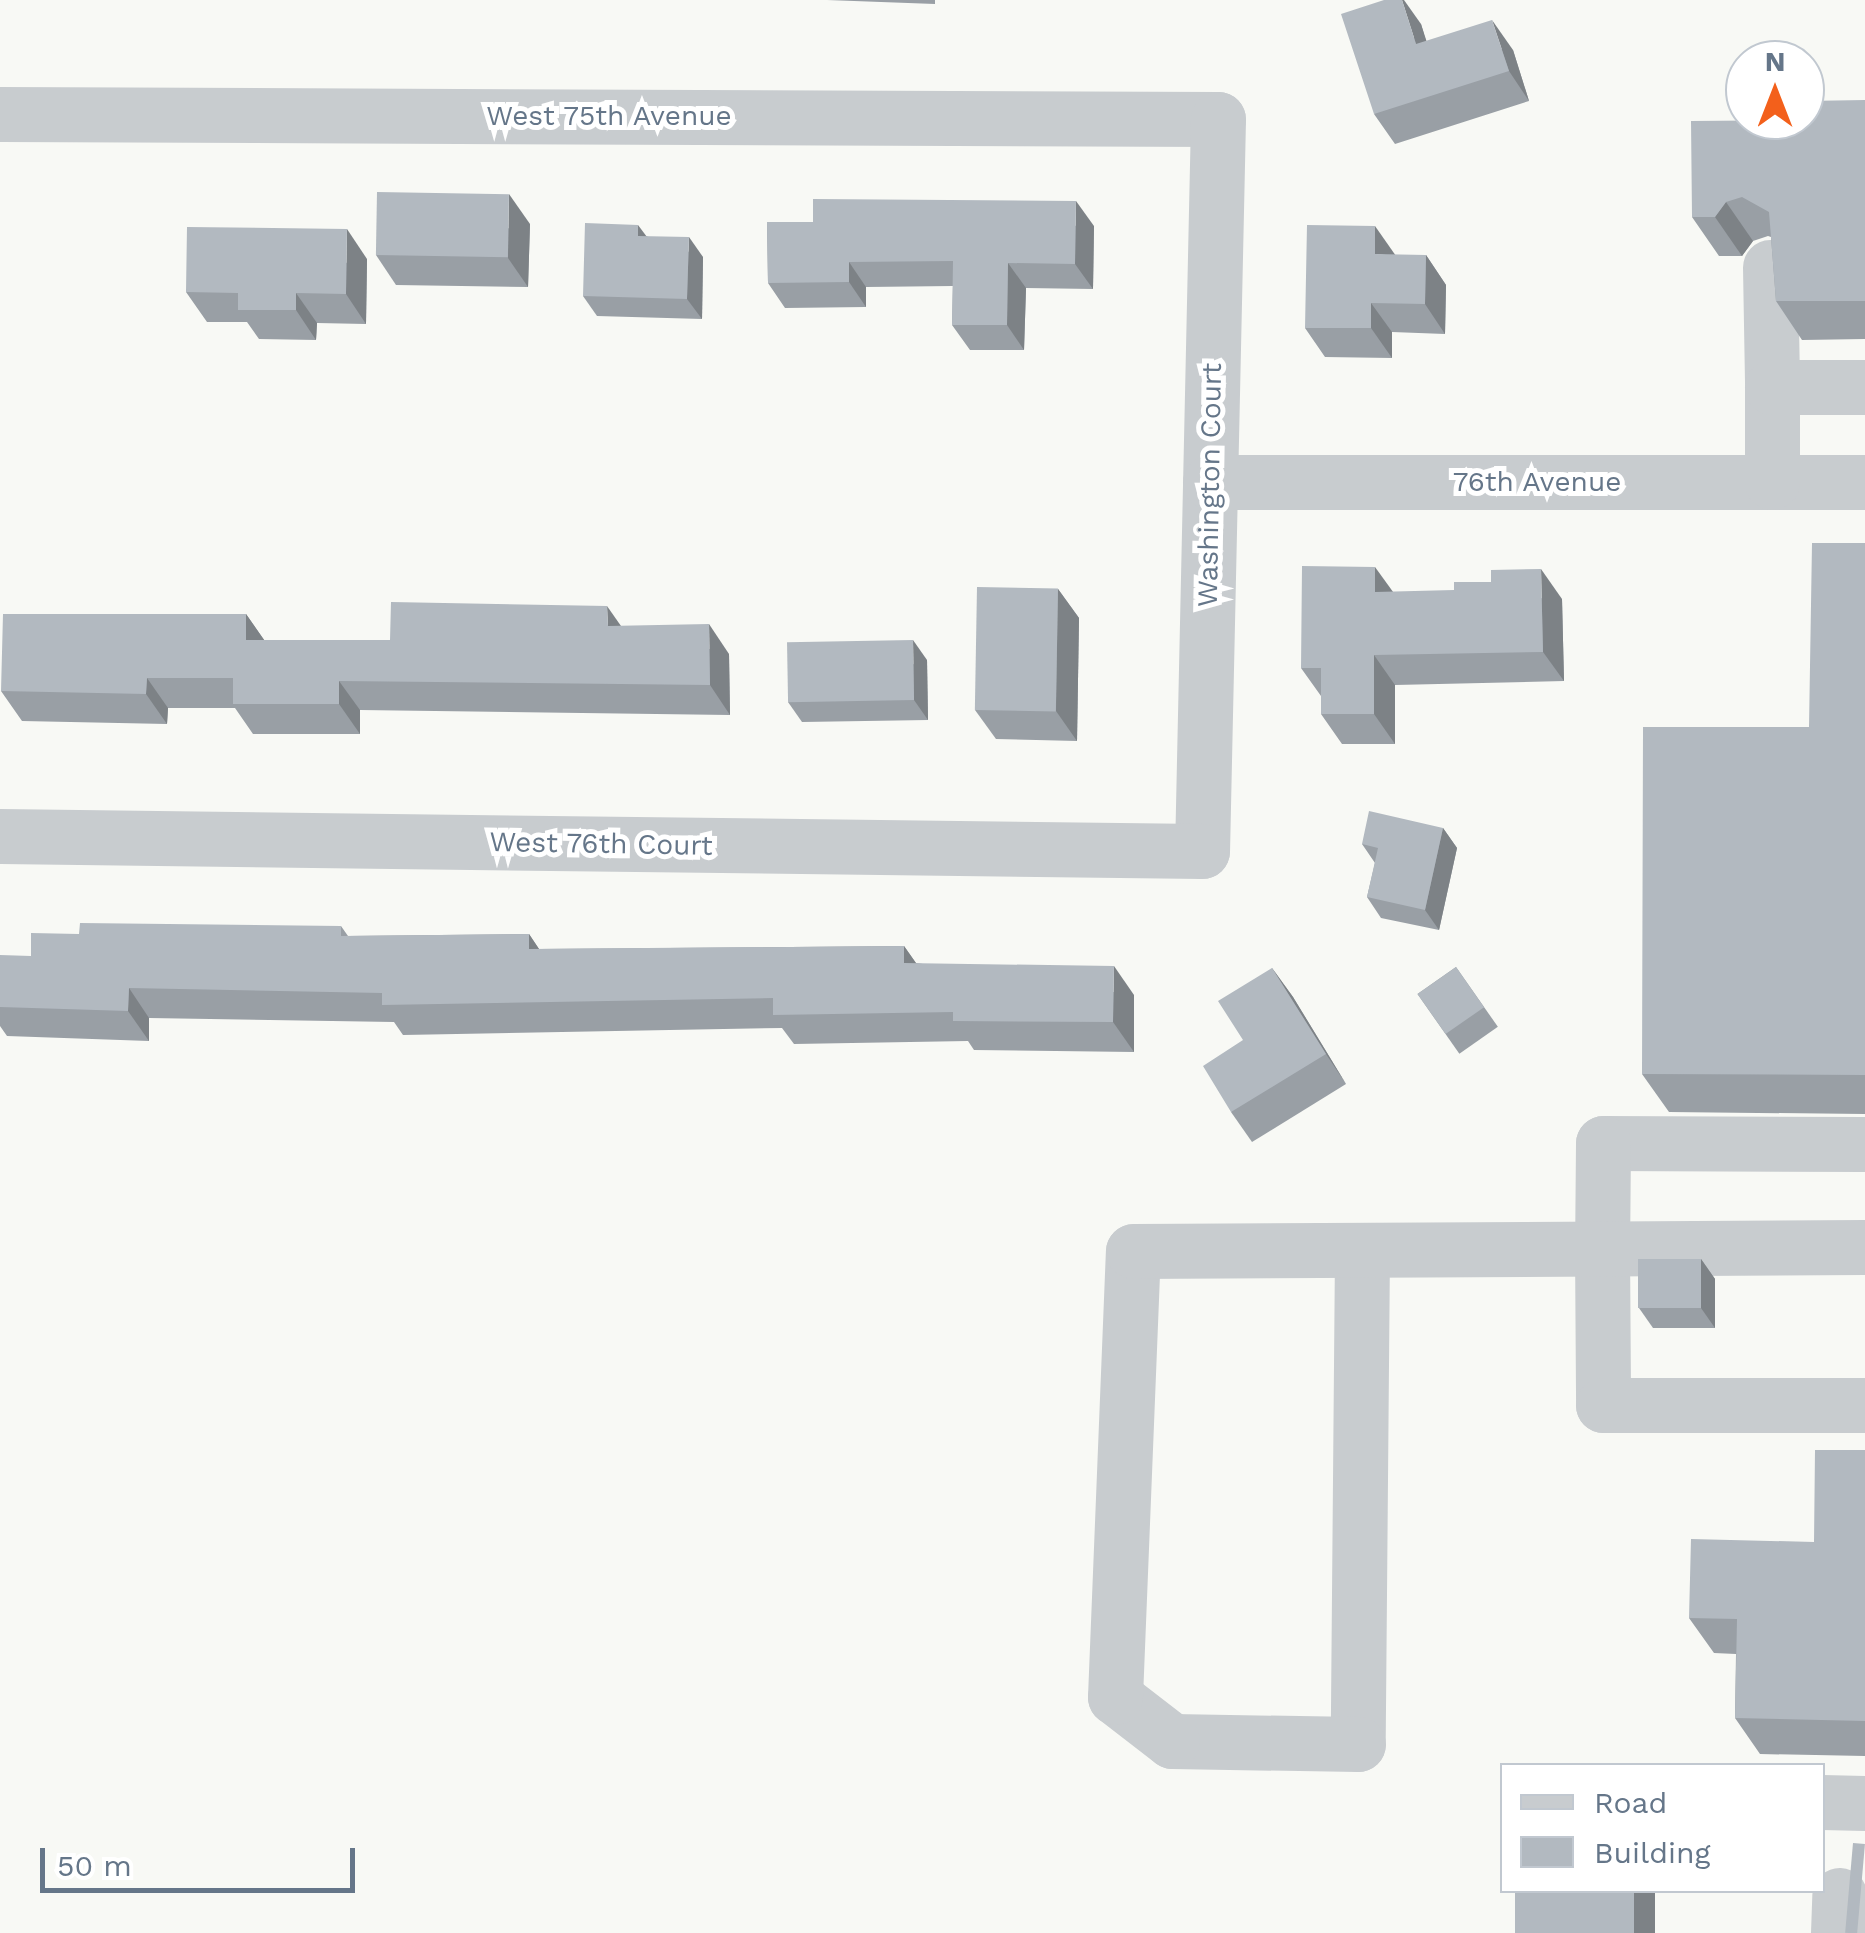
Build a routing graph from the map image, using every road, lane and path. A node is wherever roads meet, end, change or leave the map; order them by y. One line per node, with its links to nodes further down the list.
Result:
1 (0, 114): 2 (street, West 75th Avenue)
2 (1218, 119): 6 (street, Washington Court)
3 (1770, 267): 4 (street)
4 (1772, 387): 5 (street); 7 (street)
5 (1865, 387)
6 (1210, 482): 7 (street, 76th Avenue); 10 (street, Washington Court)
7 (1772, 482): 8 (street, 76th Avenue)
8 (1865, 482)
9 (0, 836): 10 (street, West 76th Court)
10 (1202, 851)
11 (1865, 1144): 13 (street)
12 (1865, 1246): 13 (street)
13 (1602, 1248): 14 (street); 15 (street)
14 (1362, 1250): 14 (street)
15 (1865, 1405)
16 (1825, 1802): 17 (street)
17 (1865, 1803)

